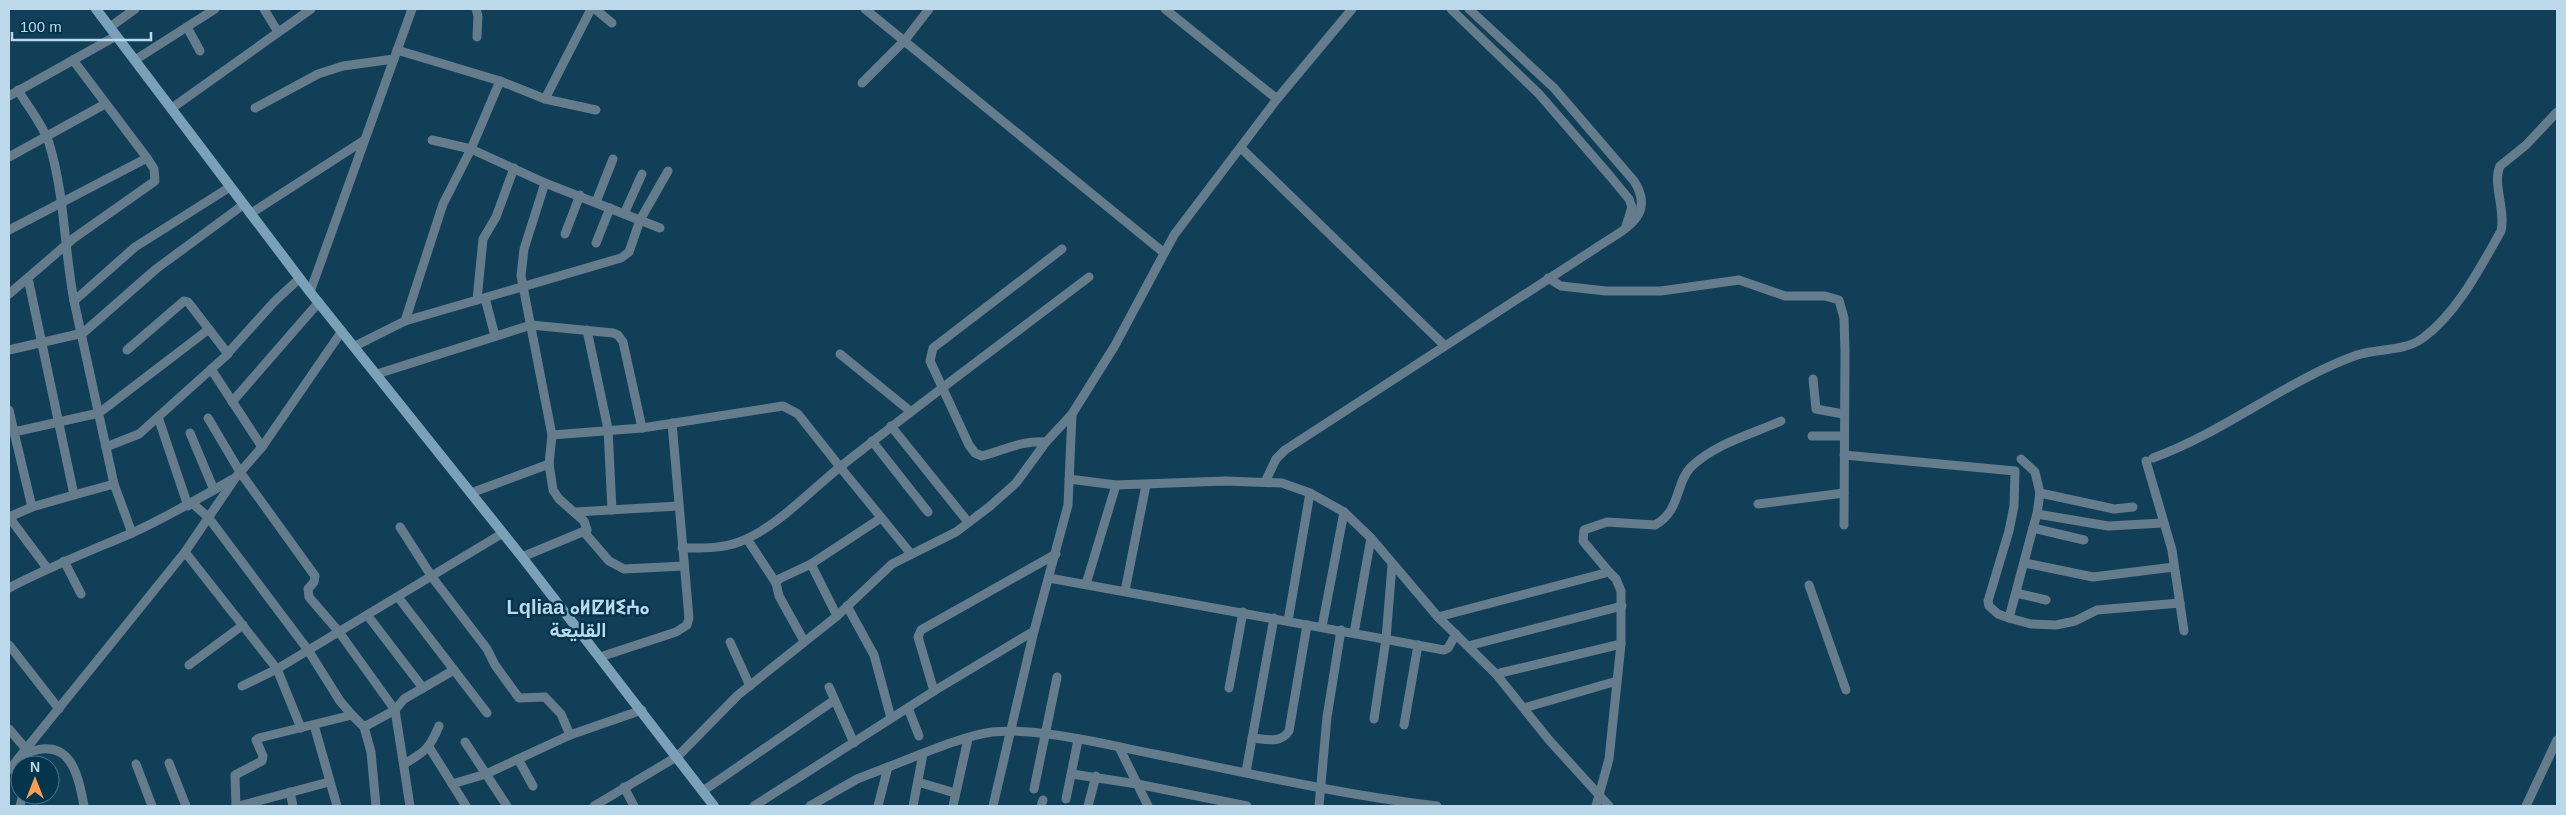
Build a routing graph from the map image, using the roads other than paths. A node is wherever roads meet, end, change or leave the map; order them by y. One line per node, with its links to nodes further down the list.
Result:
1 (96, 9): 17 (main road)
2 (136, 9): 17 (street)
3 (215, 9): 16 (street)
4 (264, 9): 18 (street)
5 (311, 9): 18 (street)
6 (412, 9): 21 (street)
7 (476, 9): 19 (street)
8 (593, 9): 15 (street); 30 (street)
9 (864, 9): 20 (street)
10 (929, 9): 20 (street)
11 (1165, 9): 31 (street)
12 (1352, 9): 31 (street)
13 (1451, 9): 59 (street)
14 (1469, 9): 59 (street)
15 (612, 23)
16 (187, 27): 22 (street); 25 (street)
17 (113, 32): 24 (street); 25 (main road)
18 (278, 32): 33 (street)
19 (477, 36)
20 (905, 40): 27 (street); 65 (street)
21 (397, 50): 23 (street); 26 (street)
22 (200, 51)
23 (394, 59): 34 (street); 39 (street)
24 (73, 60): 28 (street); 32 (street)
25 (135, 60): 33 (main road)
26 (500, 81): 30 (street); 41 (street)
27 (862, 83)
28 (18, 90): 29 (street); 37 (street)
29 (9, 96)
30 (545, 99): 35 (street)
31 (1277, 99): 40 (street)
32 (105, 104): 37 (street); 43 (street)
33 (172, 108): 49 (main road)
34 (254, 108)
35 (596, 110)
36 (2557, 112): 147 (street)
37 (46, 137): 42 (street); 51 (street)
38 (432, 140): 41 (street)
39 (363, 141): 55 (street); 71 (street)
40 (1241, 148): 65 (street); 84 (street)
41 (472, 149): 45 (street); 76 (street)
42 (9, 157)
43 (146, 158): 51 (street); 63 (street)
44 (613, 159): 52 (street)
45 (514, 168): 48 (street); 73 (street)
46 (668, 171): 57 (street)
47 (642, 174): 56 (street)
48 (546, 183): 50 (street); 70 (street)
49 (230, 187): 53 (main road); 74 (street)
50 (580, 195): 52 (street); 61 (street)
51 (63, 202): 60 (street); 63 (street)
52 (596, 202): 54 (street)
53 (243, 205): 55 (main road); 81 (street)
54 (610, 208): 56 (street); 62 (street)
55 (250, 214): 68 (main road)
56 (624, 214): 57 (street)
57 (640, 220): 58 (street); 70 (street)
58 (660, 228)
59 (1625, 228): 69 (street)
60 (9, 230)
61 (565, 234)
62 (596, 243)
63 (68, 244): 67 (street); 74 (street)
64 (1062, 249): 93 (street)
65 (1163, 252): 98 (street)
66 (1089, 277): 93 (street)
67 (28, 278): 72 (street); 83 (street)
68 (300, 278): 71 (main road); 88 (street)
69 (1548, 278): 84 (street); 99 (street)
70 (523, 287): 73 (street); 77 (street)
71 (310, 292): 75 (main road)
72 (9, 294)
73 (481, 299): 76 (street); 82 (street)
74 (74, 301): 81 (street)
75 (319, 302): 79 (main road); 94 (street)
76 (405, 320): 85 (street)
77 (531, 324): 80 (street); 82 (street); 110 (street)
78 (209, 329): 87 (street); 88 (street); 97 (street)
79 (342, 330): 85 (main road); 116 (street)
80 (587, 330): 106 (street); 107 (street)
81 (83, 333): 83 (street); 97 (street)
82 (496, 336): 91 (street)
83 (41, 343): 86 (street); 102 (street)
84 (1444, 345): 123 (street)
85 (355, 346): 91 (main road)
86 (9, 350)
87 (127, 350)
88 (228, 353): 90 (street)
89 (840, 354): 96 (street)
90 (210, 369): 94 (street); 100 (street)
91 (377, 374): 128 (main road)
92 (1813, 379): 99 (street)
93 (943, 388): 96 (street); 114 (street)
94 (232, 402): 116 (street)
95 (9, 410): 108 (street)
96 (910, 411): 105 (street)
97 (99, 413): 102 (street); 115 (street)
98 (1072, 414): 114 (street); 122 (street)
99 (1843, 414): 112 (street)
100 (158, 417): 115 (street); 134 (street)
101 (208, 418): 121 (street)
102 (59, 421): 108 (street); 132 (street)
103 (1781, 421): 169 (street)
104 (672, 423): 106 (street); 120 (street); 136 (street)
105 (891, 426): 113 (street); 146 (street)
106 (642, 428): 107 (street)
107 (608, 429): 110 (street); 138 (street)
108 (14, 432): 135 (street)
109 (190, 433): 127 (street)
110 (552, 435): 119 (street)
111 (1812, 436): 112 (street)
112 (1844, 436): 117 (street)
113 (872, 441): 120 (street); 140 (street)
114 (1046, 442): 146 (street)
115 (106, 447): 124 (street)
116 (262, 447): 121 (street)
117 (1844, 455): 130 (street); 189 (street)
118 (2021, 459): 131 (street)
119 (549, 464): 128 (street); 139 (street)
120 (840, 467): 145 (street); 155 (street)
121 (238, 474): 127 (street); 144 (street); 197 (street)
122 (1069, 478): 125 (street); 160 (street)
123 (1265, 482): 126 (street); 129 (street)
124 (114, 484): 132 (street); 152 (street)
125 (1116, 484): 126 (street); 173 (street)
126 (1146, 485): 176 (street)
127 (214, 490): 134 (street)
128 (471, 493): 153 (main road)
129 (1310, 493): 141 (street); 190 (street)
130 (1844, 493): 133 (street); 148 (street)
131 (2040, 493): 137 (street); 142 (street)
132 (74, 496): 135 (street)
133 (1758, 504)
134 (190, 505): 144 (street); 152 (street)
135 (32, 506): 143 (street)
136 (678, 506): 138 (street); 157 (street)
137 (2133, 507)
138 (612, 510): 139 (street)
139 (576, 512): 151 (street)
140 (928, 512)
141 (1344, 512): 154 (street); 193 (street)
142 (2037, 514): 147 (street); 150 (street)
143 (9, 517): 168 (street)
144 (208, 517): 158 (street); 207 (street)
145 (881, 518): 159 (street); 164 (street)
146 (968, 522): 159 (street)
147 (2163, 523): 167 (street)
148 (1844, 525)
149 (400, 527): 170 (street)
150 (2033, 528): 156 (street); 163 (street)
151 (584, 532): 161 (street); 165 (street)
152 (132, 533): 162 (street)
153 (503, 533): 161 (main road); 170 (street)
154 (1371, 538): 166 (street); 198 (street)
155 (747, 539): 157 (street); 172 (street)
156 (2084, 540)
157 (682, 548): 165 (street)
158 (185, 552): 191 (street); 225 (street)
159 (911, 554): 182 (street)
160 (1056, 554): 171 (street); 221 (street)
161 (522, 557): 208 (main road)
162 (64, 561): 168 (street); 178 (street)
163 (2025, 563): 167 (street); 177 (street)
164 (811, 564): 172 (street); 186 (street)
165 (684, 566): 208 (street)
166 (1392, 566): 187 (street); 200 (street)
167 (2174, 567): 181 (street)
168 (47, 568): 175 (street)
169 (1609, 572): 183 (street); 187 (street)
170 (432, 578): 179 (street); 240 (street)
171 (1050, 578): 173 (street); 195 (street)
172 (776, 583): 201 (street)
173 (1086, 584): 176 (street)
174 (1809, 585): 220 (street)
175 (9, 588)
176 (1125, 592): 184 (street)
177 (2016, 593): 180 (street); 189 (street)
178 (81, 594)
179 (398, 597): 185 (street); 211 (street)
180 (2046, 600)
181 (2180, 603): 189 (street); 196 (street)
182 (847, 606): 186 (street); 230 (street)
183 (1622, 606): 203 (street); 206 (street)
184 (1243, 612): 188 (street); 219 (street)
185 (368, 616): 197 (street); 217 (street)
186 (837, 616): 201 (street)
187 (1438, 617): 199 (street)
188 (1274, 618): 190 (street); 242 (street)
189 (2009, 618)
190 (1288, 621): 192 (street)
191 (243, 625): 209 (street); 210 (street)
192 (1307, 625): 193 (street); 242 (street)
193 (1322, 627): 194 (street)
194 (1341, 630): 198 (street); 270 (street)
195 (1034, 631): 221 (street); 238 (street)
196 (2184, 631)
197 (339, 632): 207 (street); 226 (street)
198 (1354, 633): 200 (street)
199 (1456, 634): 205 (street); 206 (street)
200 (1386, 639): 205 (street); 231 (street)
201 (804, 641): 216 (street)
202 (730, 642): 216 (street)
203 (1621, 644): 212 (street); 214 (street)
204 (9, 645): 225 (street)
205 (1418, 645): 233 (street)
206 (1468, 646): 212 (street)
207 (308, 650): 210 (street); 229 (street)
208 (600, 657): 227 (main road)
209 (189, 665)
210 (277, 669): 215 (street); 236 (street)
211 (454, 670): 217 (street); 228 (street)
212 (1496, 674): 224 (street)
213 (1057, 677): 239 (street)
214 (1617, 680): 224 (street); 275 (street)
215 (242, 686)
216 (750, 686): 253 (street)
217 (423, 688): 226 (street)
218 (829, 688): 222 (street)
219 (1229, 688)
220 (1846, 690)
221 (934, 691): 223 (street)
222 (833, 701): 247 (street); 272 (street)
223 (908, 708): 230 (street); 241 (street)
224 (1524, 708): 275 (street)
225 (59, 709): 250 (street)
226 (395, 710): 235 (street); 257 (street)
227 (642, 710): 240 (street); 253 (main road)
228 (486, 713)
229 (352, 715): 232 (street); 235 (street)
230 (891, 718): 247 (street)
231 (1374, 719)
232 (314, 725): 236 (street); 264 (street)
233 (1404, 725)
234 (438, 726): 248 (street)
235 (364, 727): 283 (street)
236 (301, 728): 280 (street)
237 (9, 729): 250 (street)
238 (1011, 731): 239 (street); 243 (street); 295 (street)
239 (1046, 734): 244 (street); 271 (street)
240 (570, 735): 254 (street)
241 (919, 736)
242 (1252, 738): 260 (street)
243 (968, 739): 251 (street); 274 (street)
244 (1078, 740): 249 (street); 262 (street)
245 (2557, 740): 303 (street)
246 (464, 742): 261 (street)
247 (854, 743): 290 (street)
248 (430, 747): 257 (street); 266 (street)
249 (1120, 747): 260 (street); 267 (street)
250 (27, 751): 252 (street); 259 (street); 277 (street)
251 (923, 754): 258 (street); 265 (street)
252 (27, 755)
253 (678, 756): 269 (street); 272 (main road)
254 (518, 758): 261 (street); 268 (street)
255 (169, 763): 279 (street)
256 (136, 764): 278 (street)
257 (404, 764): 284 (street)
258 (888, 767): 291 (street); 292 (street)
259 (9, 770)
260 (1246, 772): 270 (street)
261 (486, 774): 266 (street); 286 (street)
262 (1072, 774): 263 (street); 276 (street)
263 (1096, 776): 267 (street); 296 (street)
264 (329, 782): 273 (street); 282 (street)
265 (918, 782): 274 (street); 293 (street)
266 (452, 784): 285 (street)
267 (1136, 784): 297 (street); 298 (street)
268 (534, 786)
269 (624, 787): 287 (street); 288 (street)
270 (1321, 787): 299 (street); 300 (street)
271 (1034, 789)
272 (703, 791): 289 (main road)
273 (290, 792): 280 (street); 281 (street)
274 (955, 793): 294 (street)
275 (1599, 797): 301 (street); 302 (street)
276 (1066, 799)
277 (84, 806)
278 (152, 806)
279 (186, 806)
280 (238, 806)
281 (293, 806)
282 (337, 806)
283 (376, 806)
284 (410, 806)
285 (466, 806)
286 (507, 806)
287 (595, 806)
288 (634, 806)
289 (714, 806)
290 (754, 806)
291 (810, 806)
292 (878, 806)
293 (913, 806)
294 (953, 806)
295 (993, 806)
296 (1088, 806)
297 (1148, 806)
298 (1247, 806)
299 (1319, 806)
300 (1438, 806)
301 (1596, 806)
302 (1609, 806)
303 (2526, 806)

